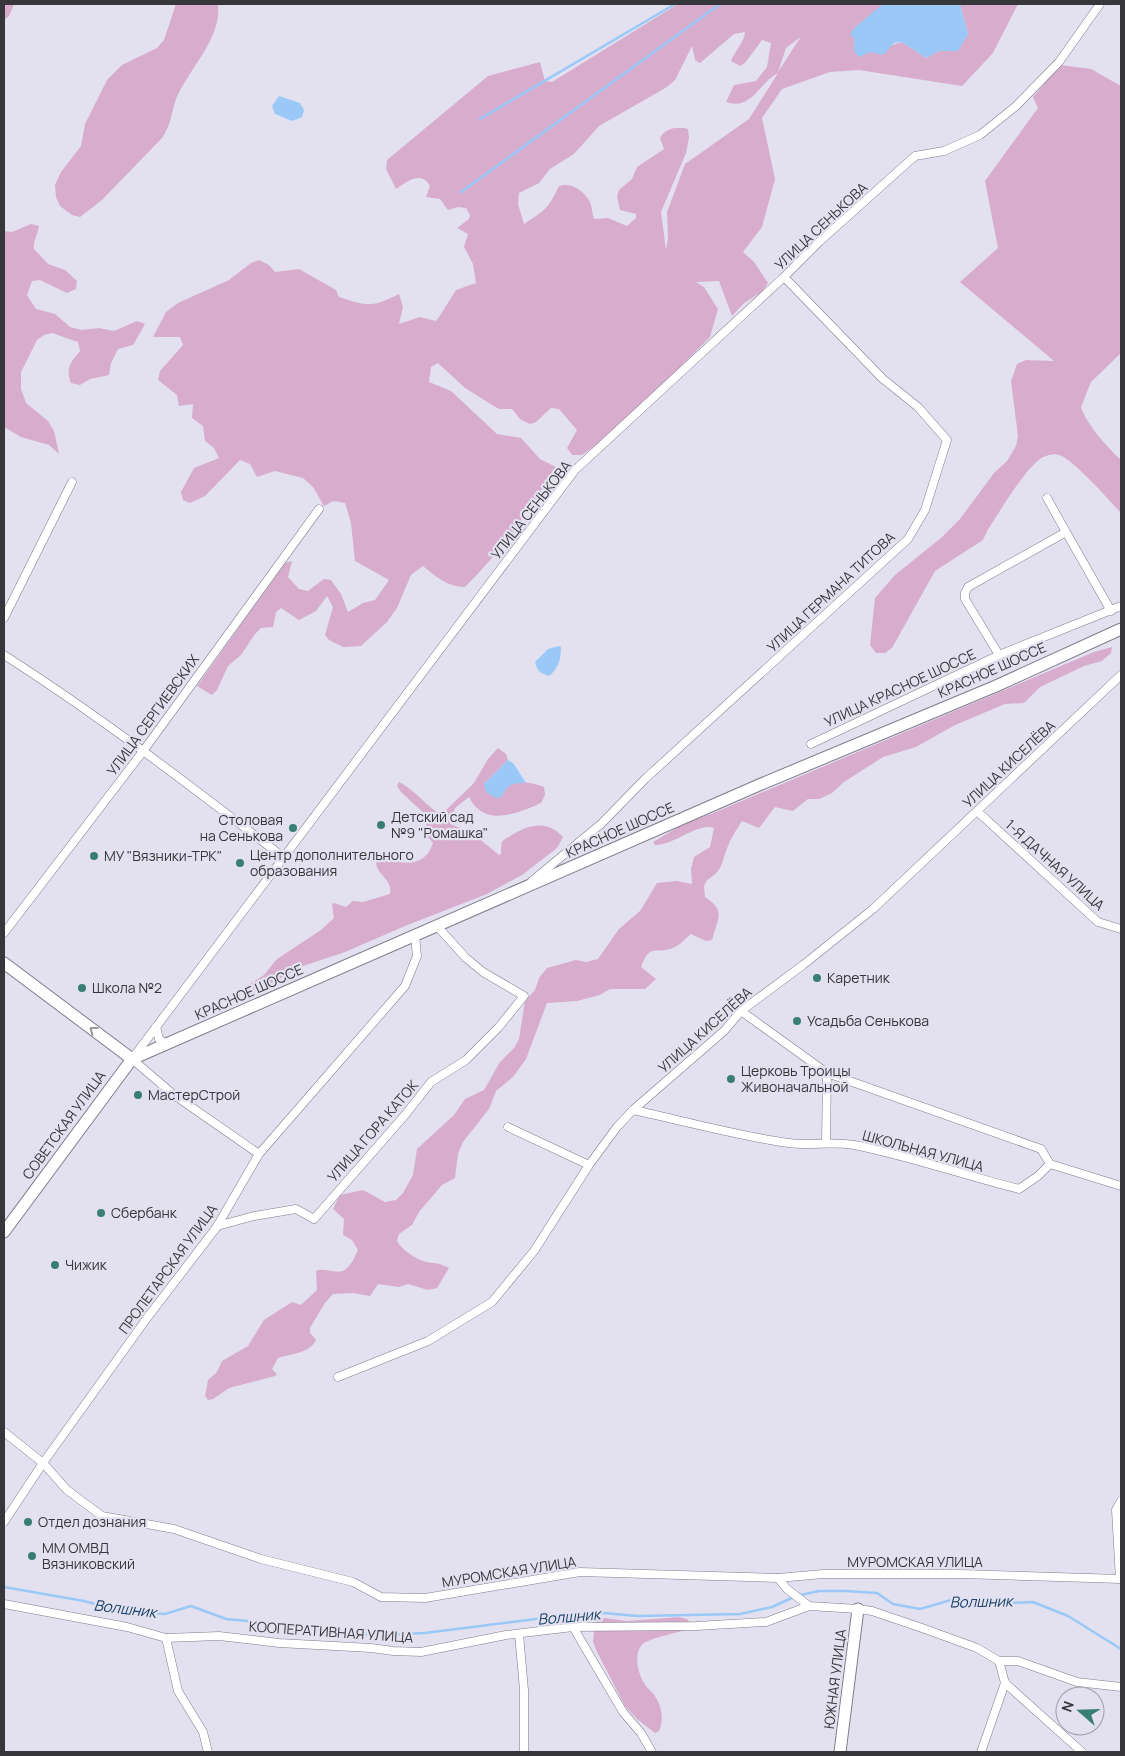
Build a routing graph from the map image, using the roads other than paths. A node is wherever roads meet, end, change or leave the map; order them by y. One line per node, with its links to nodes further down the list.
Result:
1 (1100, 4): 2 (street, УЛИЦА СЕНЬКОВА)
2 (784, 277): 17 (street, УЛИЦА СЕНЬКОВА); 18 (street, УЛИЦА ГЕРМАНА ТИТОВА)
3 (72, 482): 9 (street)
4 (1047, 498): 6 (street)
5 (319, 509): 15 (street, УЛИЦА СЕРГИЕВСКИХ)
6 (1066, 532): 8 (street); 12 (street, УЛИЦА КРАСНОЕ ШОССЕ)
7 (1121, 606): 8 (street, УЛИЦА КРАСНОЕ ШОССЕ)
8 (1111, 611): 12 (street, УЛИЦА КРАСНОЕ ШОССЕ)
9 (4, 618)
10 (1121, 629): 18 (main road, КРАСНОЕ ШОССЕ)
11 (4, 655): 15 (street)
12 (999, 655): 14 (street, УЛИЦА КРАСНОЕ ШОССЕ)
13 (1121, 675): 16 (street, УЛИЦА КИСЕЛЁВА)
14 (811, 744)
15 (144, 750): 17 (street); 21 (street, УЛИЦА СЕРГИЕВСКИХ)
16 (977, 811): 20 (street, 1-Я ДАЧНАЯ УЛИЦА); 24 (street, УЛИЦА КИСЕЛЁВА)
17 (283, 857): 25 (street, УЛИЦА СЕНЬКОВА)
18 (521, 890): 19 (main road, КРАСНОЕ ШОССЕ)
19 (437, 926): 22 (main road, КРАСНОЕ ШОССЕ); 36 (street, УЛИЦА ГОРА КАТОК)
20 (1121, 930)
21 (4, 933)
22 (414, 936): 26 (main road, КРАСНОЕ ШОССЕ); 32 (street, ПРОЛЕТАРСКАЯ УЛИЦА)
23 (4, 963): 27 (main road, one-way to 23)
24 (741, 1011): 28 (street); 29 (street, УЛИЦА КИСЕЛЁВА)
25 (156, 1027): 26 (street); 27 (street, УЛИЦА СЕНЬКОВА)
26 (166, 1044): 27 (main road, КРАСНОЕ ШОССЕ)
27 (132, 1060): 32 (street); 37 (main road, СОВЕТСКАЯ УЛИЦА)
28 (827, 1073): 31 (street); 33 (street)
29 (633, 1110): 31 (street, ШКОЛЬНАЯ УЛИЦА); 34 (street, УЛИЦА КИСЕЛЁВА)
30 (508, 1127): 34 (street)
31 (826, 1143): 33 (street, ШКОЛЬНАЯ УЛИЦА)
32 (260, 1154): 36 (street, ПРОЛЕТАРСКАЯ УЛИЦА)
33 (1050, 1164): 35 (street)
34 (589, 1165): 38 (street, УЛИЦА КИСЕЛЁВА)
35 (1121, 1186)
36 (217, 1226): 40 (street, ПРОЛЕТАРСКАЯ УЛИЦА)
37 (4, 1232)
38 (338, 1377)
39 (4, 1432): 40 (street, МУРОМСКАЯ УЛИЦА)
40 (43, 1464): 42 (street, ПРОЛЕТАРСКАЯ УЛИЦА); 43 (street, МУРОМСКАЯ УЛИЦА)
41 (1121, 1501): 44 (street)
42 (4, 1522)
43 (778, 1578): 44 (street, МУРОМСКАЯ УЛИЦА); 46 (street)
44 (1121, 1579)
45 (4, 1604): 50 (street, КООПЕРАТИВНАЯ УЛИЦА)
46 (810, 1606): 47 (street, КООПЕРАТИВНАЯ УЛИЦА); 48 (street, КООПЕРАТИВНАЯ УЛИЦА)
47 (858, 1609): 51 (street, КООПЕРАТИВНАЯ УЛИЦА); 57 (main road, ЮЖНАЯ УЛИЦА)
48 (574, 1626): 49 (street, КООПЕРАТИВНАЯ УЛИЦА); 56 (street)
49 (519, 1634): 50 (street, КООПЕРАТИВНАЯ УЛИЦА); 55 (street)
50 (166, 1638): 54 (street)
51 (999, 1660): 52 (street); 53 (street, КООПЕРАТИВНАЯ УЛИЦА)
52 (1005, 1682): 58 (street); 59 (street)
53 (1121, 1687)
54 (208, 1752)
55 (524, 1752)
56 (652, 1752)
57 (840, 1752)
58 (981, 1752)
59 (1082, 1752)

